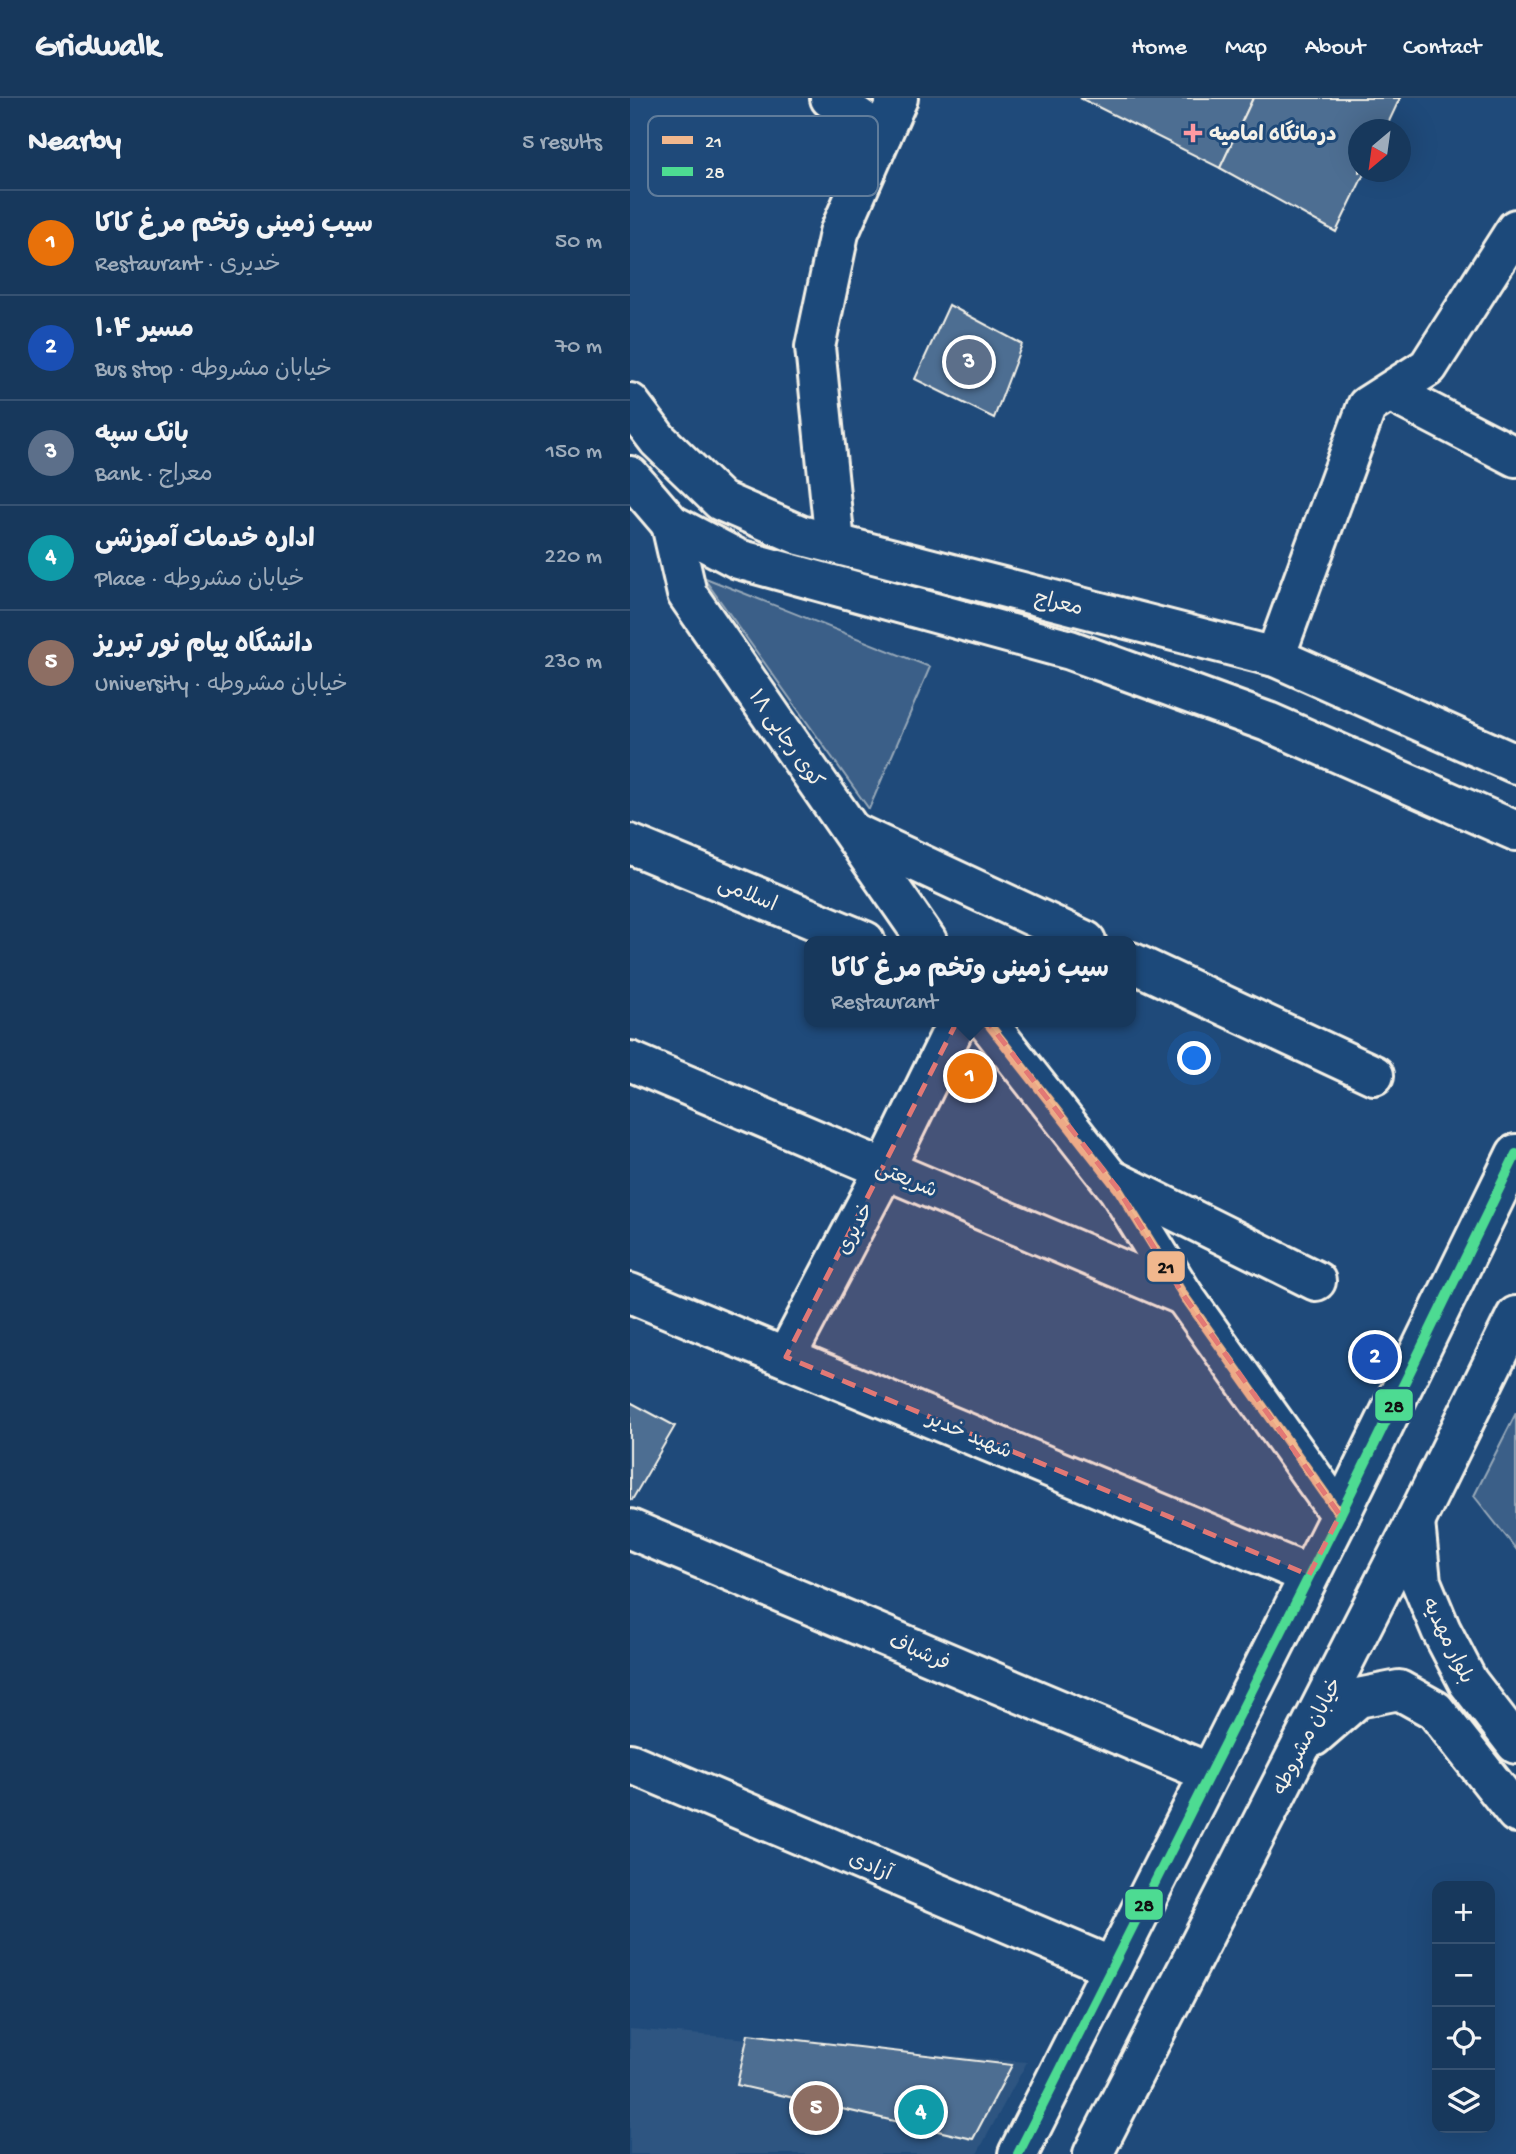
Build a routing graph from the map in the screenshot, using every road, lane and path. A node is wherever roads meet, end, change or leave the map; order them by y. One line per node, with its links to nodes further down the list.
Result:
1 (830, 98): 3 (street)
2 (898, 98): 5 (street)
3 (856, 116)
4 (878, 132): 5 (street)
5 (881, 134): 6 (street)
6 (878, 141)
7 (855, 196): 14 (street)
8 (1516, 229): 9 (street)
9 (1390, 392): 11 (street); 15 (street)
10 (630, 403): 14 (street, معراج)
11 (1516, 457)
12 (630, 475): 13 (street, معراج)
13 (671, 524): 17 (street, معراج); 18 (street, کوی رجایی ۱۸)
14 (835, 544): 15 (street, معراج)
15 (1275, 657): 16 (street, معراج)
16 (1516, 764)
17 (1515, 825)
18 (853, 832): 21 (street, کوی رجایی ۱۸); 22 (street)
19 (630, 844): 20 (street, اسلامی)
20 (853, 936)
21 (924, 936)
22 (1075, 936)
23 (1136, 964): 27 (street)
24 (955, 1027): 29 (street, خدیری)
25 (991, 1027): 30 (street)
26 (630, 1061): 29 (street, شریعتی)
27 (1374, 1076)
28 (1514, 1165): 36 (street)
29 (885, 1169): 33 (street, شریعتی); 35 (street, خدیری)
30 (1109, 1178): 31 (street); 33 (street)
31 (1316, 1281)
32 (630, 1293): 35 (street, شهید خدیر)
33 (1184, 1296): 36 (street)
34 (1516, 1316): 37 (street, خیابان مشروطه)
35 (786, 1357): 39 (street, شهید خدیر)
36 (1340, 1515): 39 (street)
37 (1415, 1522): 40 (street, بلوار مهدیه); 41 (street, خیابان مشروطه)
38 (630, 1529): 43 (street, فرشباف)
39 (1309, 1576): 43 (street)
40 (1516, 1744)
41 (1298, 1749): 44 (street); 47 (street, خیابان مشروطه)
42 (630, 1763): 45 (street, آزادی)
43 (1210, 1773): 45 (street)
44 (1516, 1813)
45 (1112, 1968): 46 (street)
46 (1018, 2154)
47 (1093, 2154)

